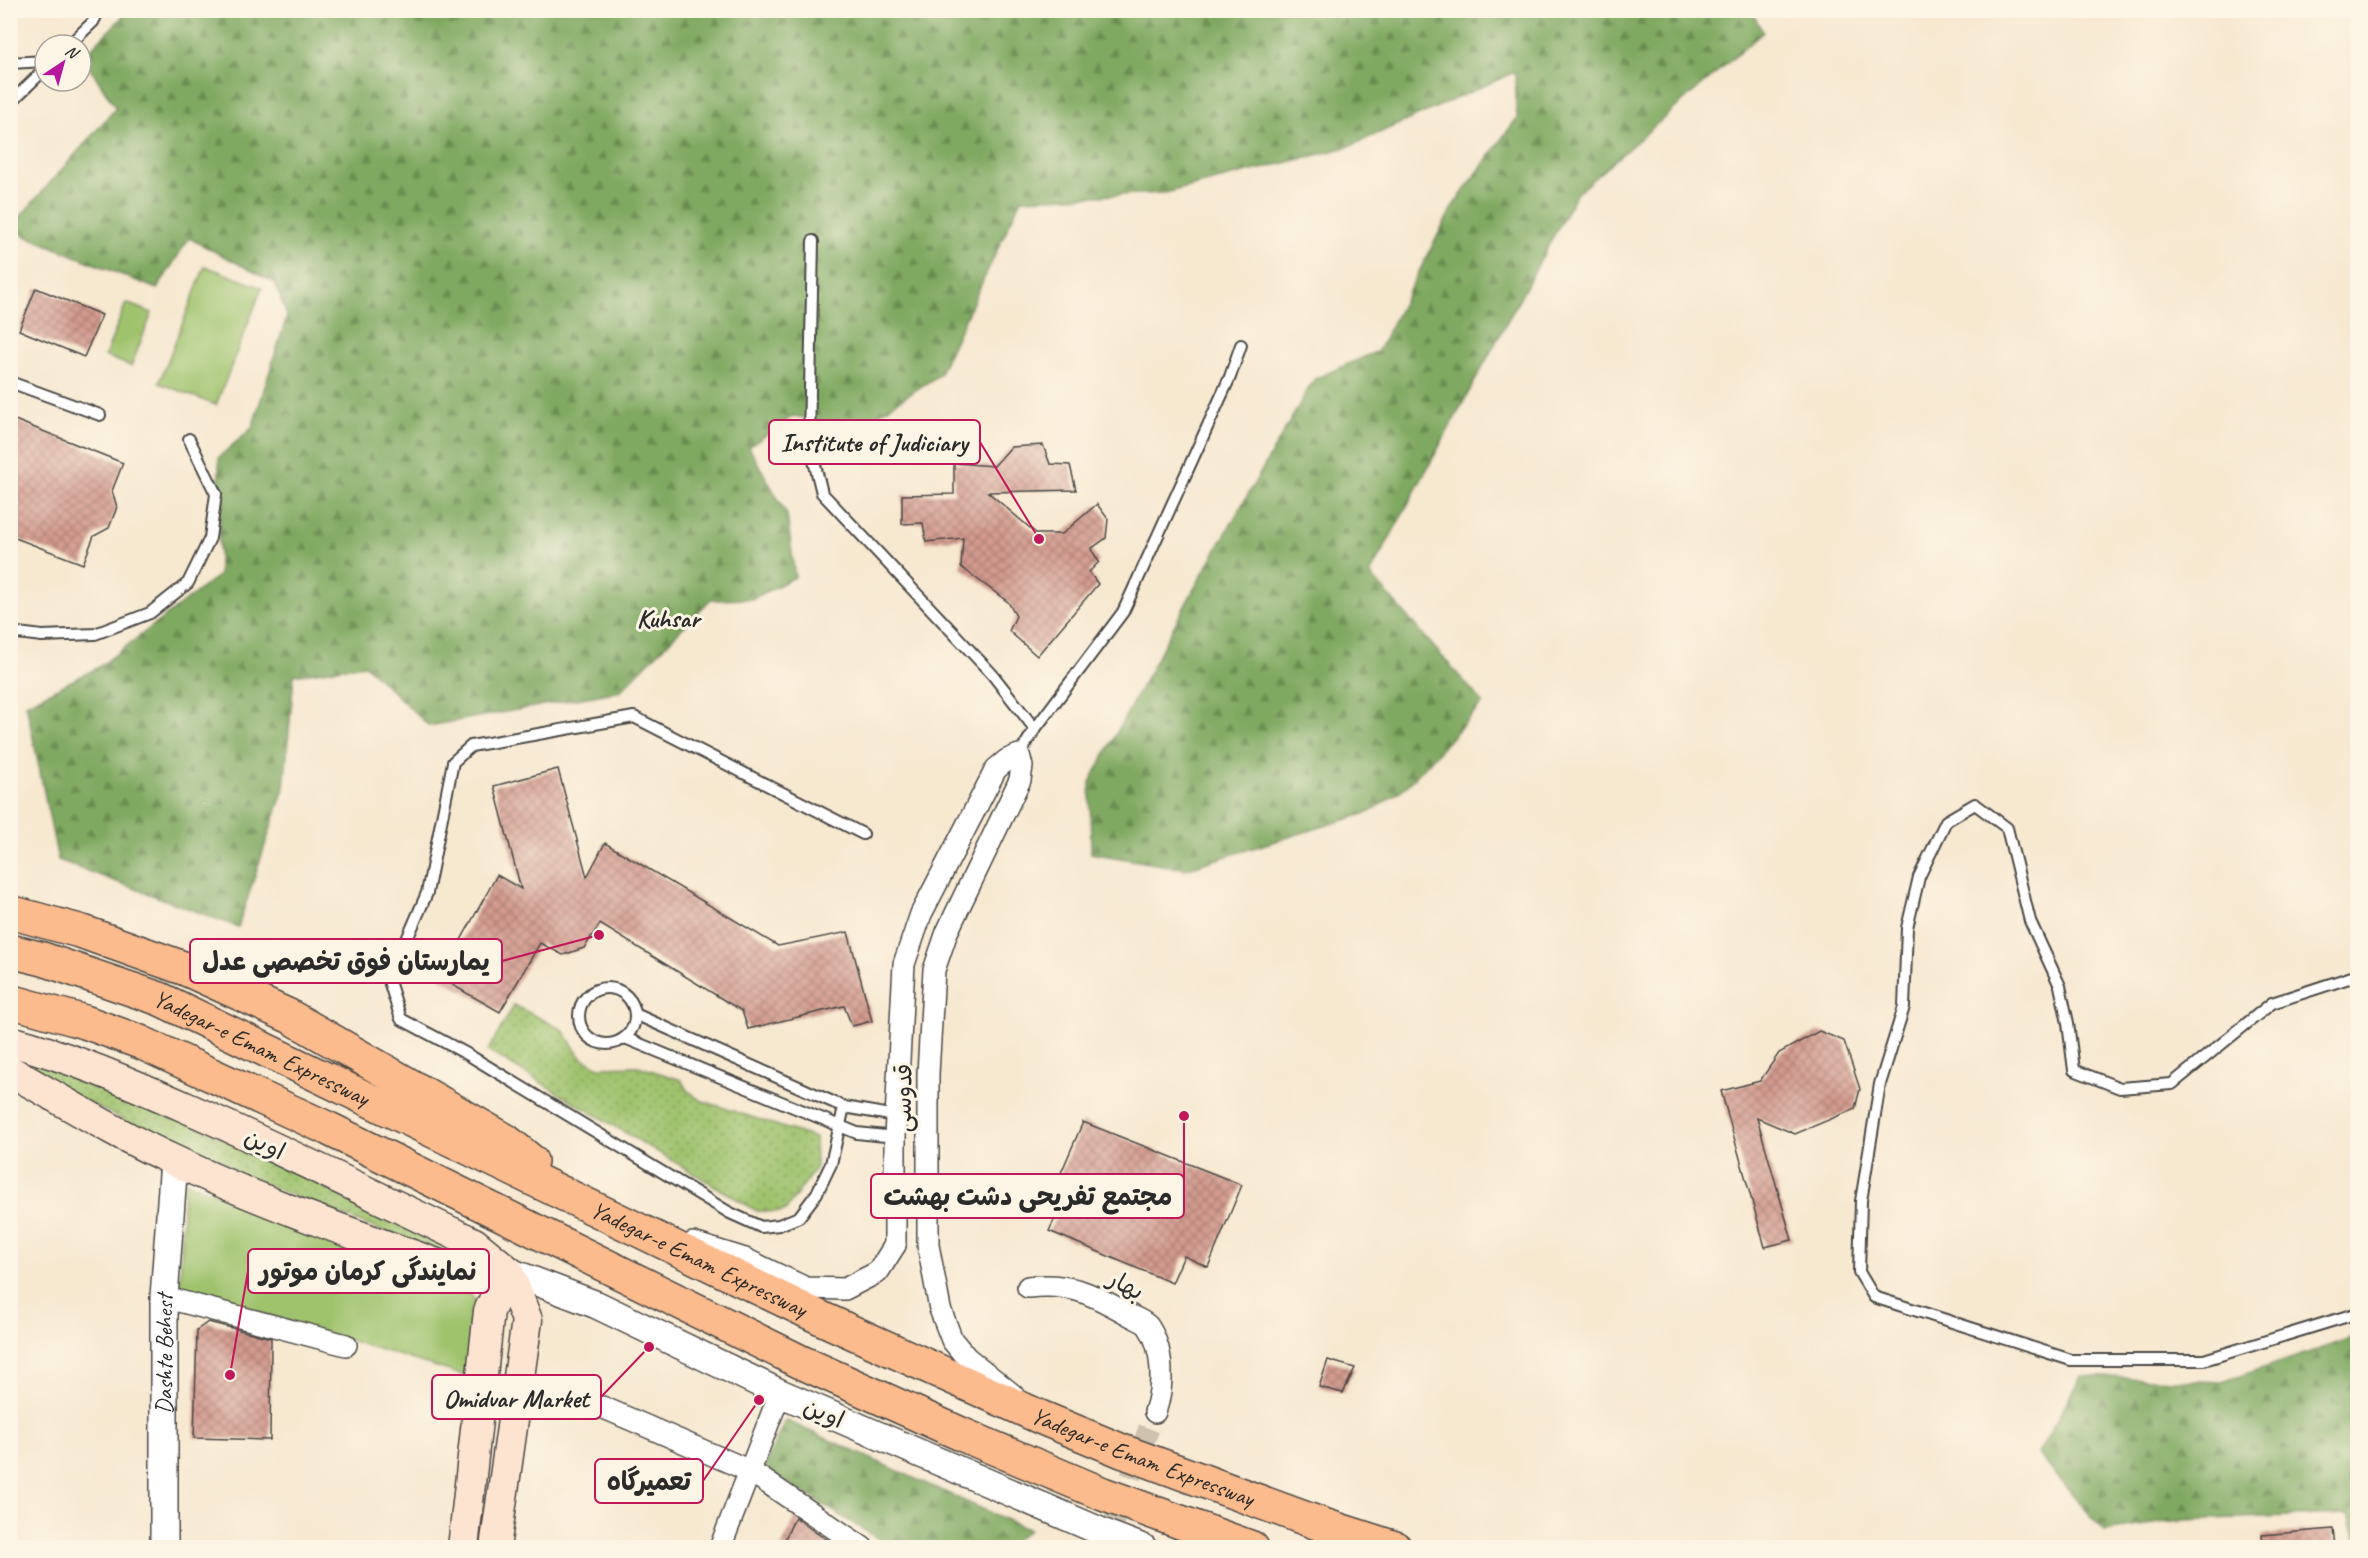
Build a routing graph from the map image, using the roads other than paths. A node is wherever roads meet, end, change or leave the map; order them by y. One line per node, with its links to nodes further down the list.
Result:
1 (99, 10): 2 (lane)
2 (82, 33)
3 (33, 62): 4 (lane)
4 (10, 63)
5 (33, 81): 6 (lane)
6 (10, 103)
7 (813, 241): 13 (lane)
8 (1241, 345): 13 (lane)
9 (10, 382): 10 (lane)
10 (100, 415)
11 (189, 438): 12 (lane)
12 (10, 632)
13 (1035, 729): 14 (lane)
14 (1020, 755): 25 (street); 32 (street, قدوسی)
15 (863, 834): 26 (lane)
16 (10, 912): 29 (highway)
17 (10, 951): 29 (highway, Yadegar-e Emam Expressway)
18 (2358, 975): 36 (lane)
19 (10, 1001): 50 (highway, Yadegar-e Emam Expressway)
20 (635, 1014): 21 (lane); 21 (lane); 24 (lane)
21 (625, 1038): 26 (lane)
22 (10, 1041): 33 (main road, اوین)
23 (10, 1071): 28 (main road, اوین)
24 (844, 1107): 25 (lane); 26 (lane)
25 (896, 1116): 27 (street)
26 (839, 1126): 27 (lane)
27 (895, 1137): 31 (street)
28 (174, 1161): 33 (main road, اوین); 35 (street, Dashte Behest)
29 (589, 1206): 30 (highway, Yadegar-e Emam Expressway)
30 (655, 1239): 31 (street); 41 (highway, Yadegar-e Emam Expressway)
31 (895, 1245): 32 (street)
32 (928, 1245): 41 (street, قدوسی)
33 (508, 1271): 38 (street, اوین); 45 (main road); 46 (main road)
34 (1028, 1287): 40 (street, بهار)
35 (164, 1297): 37 (street); 44 (street, Dashte Behest)
36 (2358, 1313)
37 (346, 1345)
38 (780, 1393): 42 (street); 43 (street, اوین)
39 (603, 1407): 42 (street)
40 (1155, 1412)
41 (1040, 1417): 51 (highway, Yadegar-e Emam Expressway)
42 (750, 1471): 47 (street); 48 (street)
43 (1106, 1541): 49 (street, اوین)
44 (164, 1548)
45 (463, 1548)
46 (495, 1548)
47 (720, 1548)
48 (863, 1548)
49 (1143, 1548)
50 (1252, 1548)
51 (1395, 1548)

